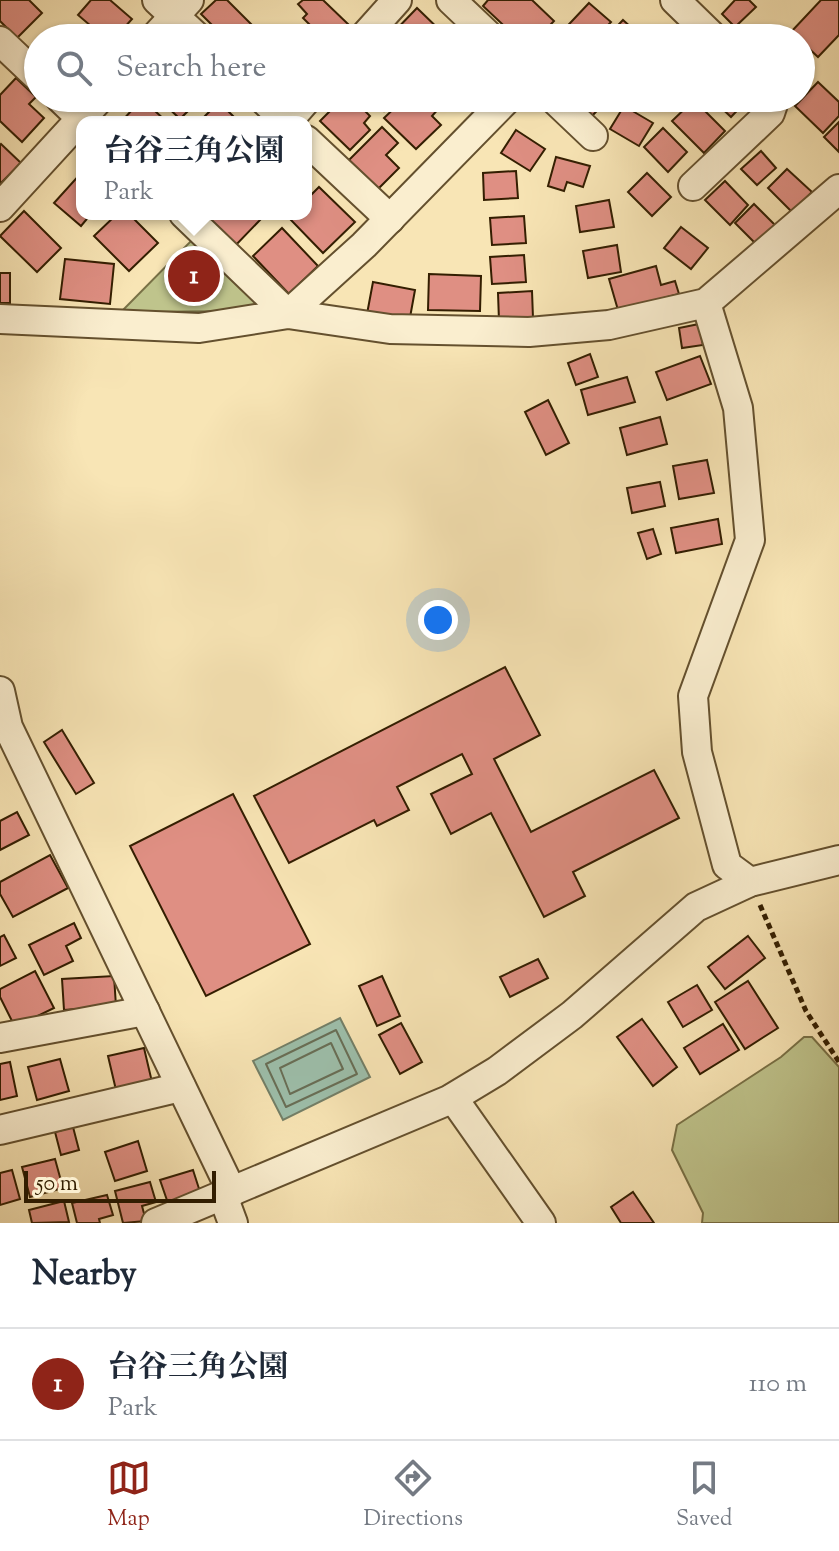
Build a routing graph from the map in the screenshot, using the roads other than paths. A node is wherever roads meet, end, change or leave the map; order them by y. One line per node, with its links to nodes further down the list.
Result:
1 (397, 0): 7 (street)
2 (451, 0): 8 (street)
3 (675, 0): 9 (street)
4 (173, 5): 5 (street); 6 (street)
5 (162, 24)
6 (187, 24)
7 (376, 24)
8 (476, 24)
9 (700, 24)
10 (0, 41): 11 (street)
11 (24, 64)
12 (494, 112): 21 (street)
13 (568, 112): 16 (street)
14 (770, 112): 18 (street)
15 (76, 127): 20 (street)
16 (593, 136)
17 (312, 146): 21 (street)
18 (693, 186)
19 (839, 189): 23 (street)
20 (0, 207)
21 (390, 219): 24 (street)
22 (190, 220): 24 (street)
23 (706, 303): 24 (street); 28 (street)
24 (288, 314): 25 (street)
25 (0, 319)
26 (0, 691): 29 (street)
27 (839, 860): 28 (street)
28 (750, 882): 32 (street)
29 (145, 1011): 30 (street); 31 (street)
30 (0, 1038)
31 (181, 1087): 33 (street); 34 (street)
32 (453, 1098): 34 (street); 37 (street)
33 (0, 1130)
34 (227, 1194): 35 (street); 36 (street)
35 (156, 1223)
36 (233, 1223)
37 (541, 1223)

